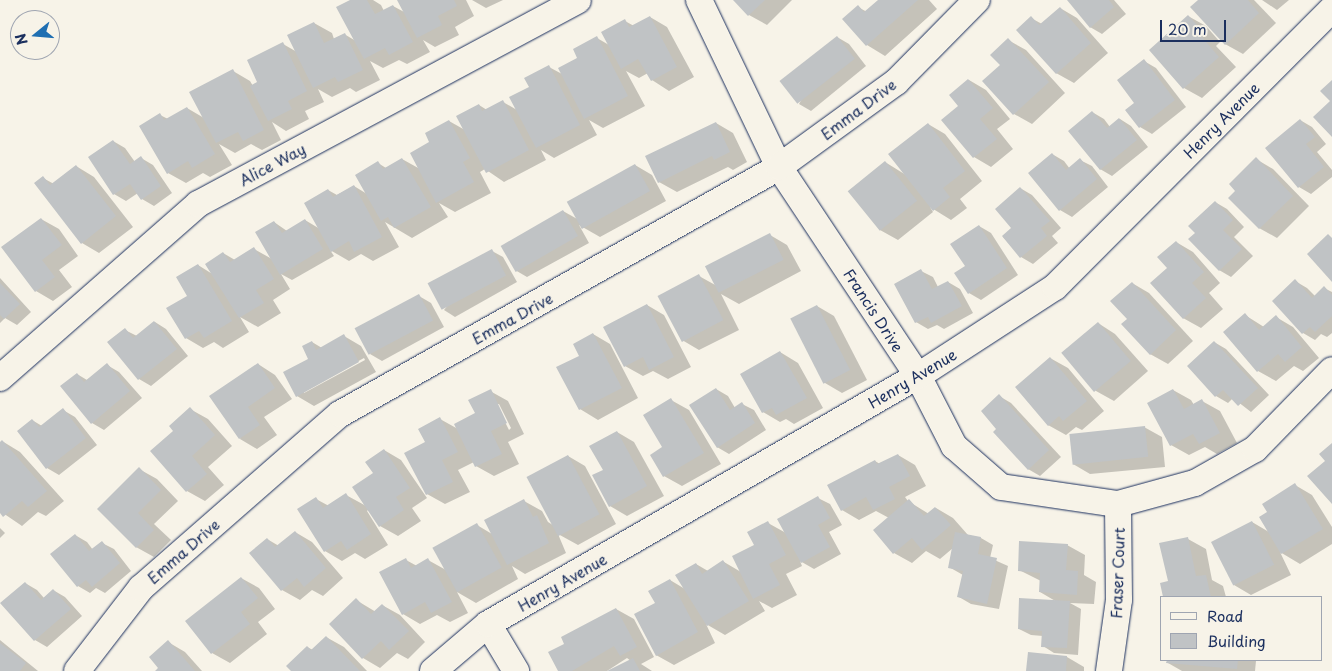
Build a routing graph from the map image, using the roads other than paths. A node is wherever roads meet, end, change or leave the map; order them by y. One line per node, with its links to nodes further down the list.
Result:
1 (578, 0): 8 (street, Alice Way)
2 (699, 0): 5 (street, Francis Drive)
3 (977, 0): 5 (street, Emma Drive)
4 (1332, 9): 7 (street, Henry Avenue)
5 (779, 168): 7 (street, Francis Drive); 11 (street, Emma Drive)
6 (1332, 370): 9 (street, Francis Drive)
7 (918, 376): 9 (street, Francis Drive); 10 (street, Henry Avenue)
8 (0, 378)
9 (1118, 504): 14 (street, Fraser Court)
10 (488, 624): 12 (street, Henry Avenue); 13 (street)
11 (77, 671)
12 (433, 671)
13 (516, 671)
14 (1109, 671)

